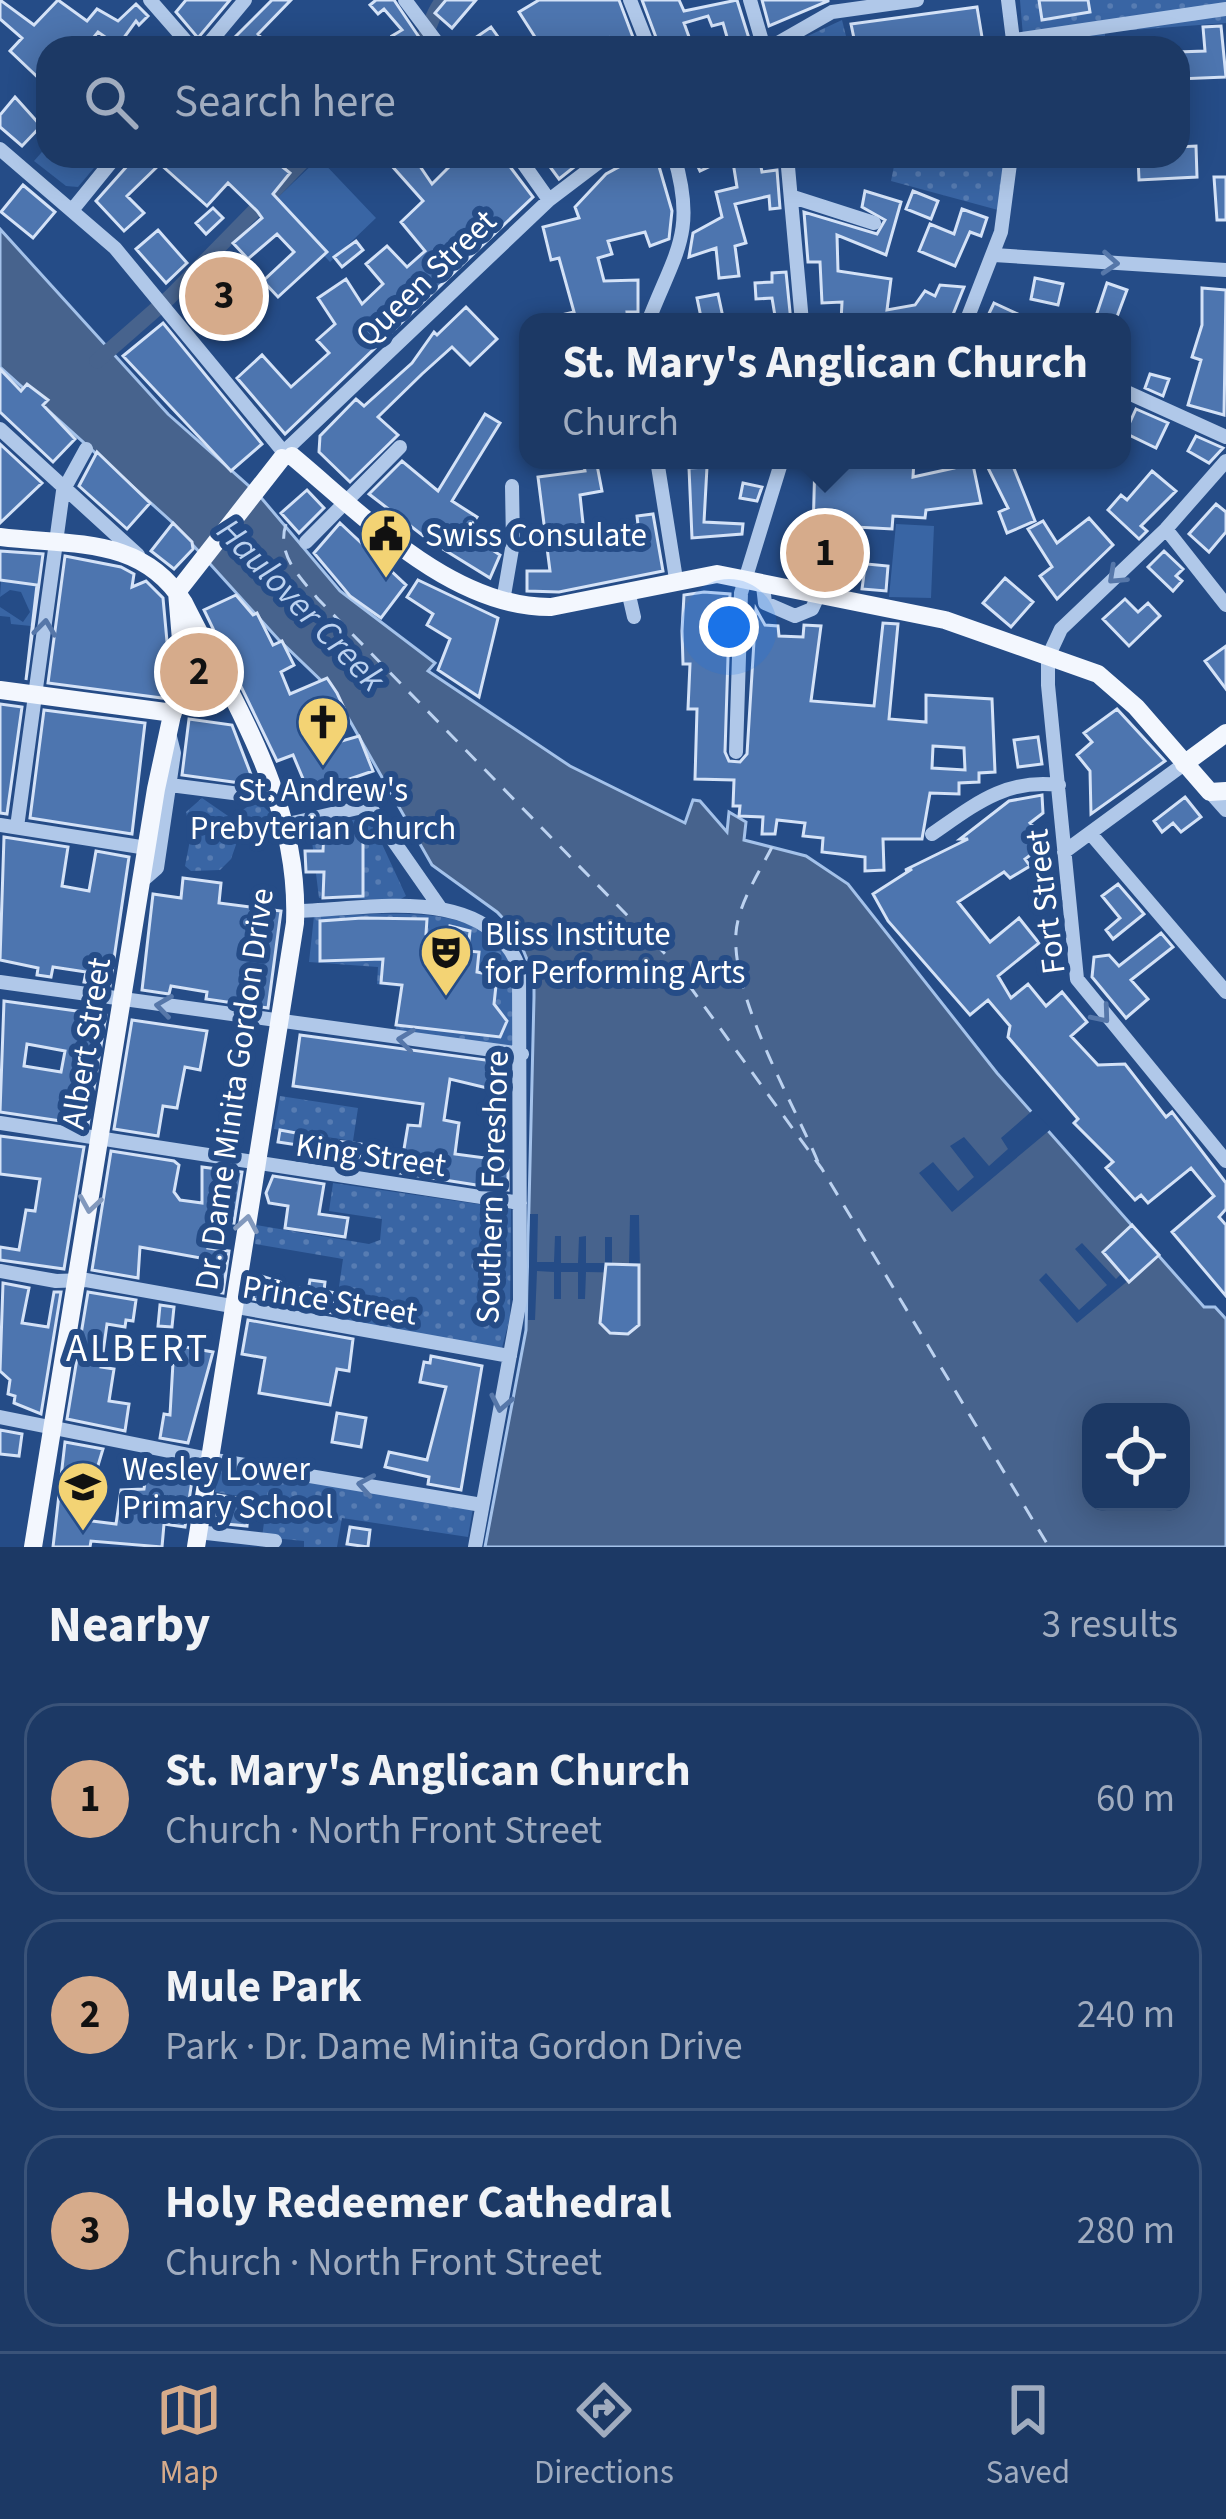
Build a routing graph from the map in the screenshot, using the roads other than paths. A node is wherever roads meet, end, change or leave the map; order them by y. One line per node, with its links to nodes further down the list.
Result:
1 (150, 0): 9 (street)
2 (245, 0): 10 (street)
3 (405, 0): 11 (street)
4 (630, 0): 12 (street)
5 (750, 0): 13 (street)
6 (917, 0): 14 (street)
7 (1009, 0): 15 (street)
8 (1226, 9): 16 (street)
9 (182, 36)
10 (215, 36)
11 (432, 36)
12 (645, 36)
13 (762, 36)
14 (788, 36)
15 (1013, 36)
16 (1062, 36)
17 (0, 149): 26 (street)
18 (106, 168): 26 (street)
19 (526, 168): 25 (street)
20 (591, 168): 25 (street, Queen Street)
21 (677, 168): 30 (street)
22 (789, 168): 24 (street)
23 (1009, 168): 28 (street)
24 (793, 197): 27 (street); 31 (street)
25 (549, 200): 38 (street, Queen Street)
26 (73, 209): 38 (street)
27 (874, 223)
28 (994, 255): 29 (street, one-way to 29); 32 (street)
29 (1226, 271)
30 (652, 313)
31 (801, 313)
32 (973, 313)
33 (1131, 394): 35 (street)
34 (0, 429): 43 (street)
35 (1226, 437)
36 (400, 447): 44 (street)
37 (86, 448): 43 (street)
38 (286, 452): 44 (main road); 53 (main road, Queen Street)
39 (1226, 461): 45 (street)
40 (658, 469): 50 (street)
41 (780, 469): 51 (street)
42 (512, 486): 54 (street)
43 (63, 490): 48 (street); 49 (street)
44 (348, 503): 47 (street); 54 (main road)
45 (1166, 530): 55 (street); 57 (street, one-way to 57)
46 (0, 536): 48 (main road)
47 (306, 542)
48 (56, 544): 49 (main road); 59 (street, one-way to 48)
49 (138, 555): 53 (main road)
50 (676, 579): 51 (main road); 52 (main road)
51 (755, 584): 57 (main road); 62 (street)
52 (628, 591): 54 (main road); 56 (street)
53 (177, 592): 60 (main road, Albert Street); 67 (main road, Dr. Dame Minita Gordon Drive)
54 (503, 601)
55 (1226, 605)
56 (634, 617)
57 (1048, 656): 63 (main road); 65 (street, Fort Street)
58 (0, 690): 59 (main road)
59 (37, 694): 60 (main road); 71 (street)
60 (171, 722): 64 (street); 74 (main road, Albert Street)
61 (1226, 733): 63 (main road)
62 (736, 752)
63 (1184, 764): 66 (main road); 72 (street)
64 (170, 785): 67 (street); 76 (street)
65 (1059, 785): 73 (street); 75 (street, Fort Street)
66 (1218, 791): 68 (street)
67 (279, 799): 69 (main road, Dr. Dame Minita Gordon Drive)
68 (1226, 810)
69 (288, 824): 77 (street); 78 (main road, Dr. Dame Minita Gordon Drive)
70 (0, 825): 71 (street)
71 (17, 827): 74 (street)
72 (1090, 833): 75 (street); 80 (street)
73 (932, 834)
74 (147, 848): 76 (main road, Albert Street)
75 (1064, 852): 86 (street, Fort Street, one-way to 86)
76 (141, 882): 81 (main road, Albert Street)
77 (441, 909): 78 (street); 83 (street, Southern Foreshore)
78 (295, 911): 82 (main road, Dr. Dame Minita Gordon Drive)
79 (0, 982): 81 (street)
80 (1226, 992)
81 (122, 1000): 82 (street, one-way to 81); 85 (main road, Albert Street)
82 (280, 1023): 83 (street, one-way to 82); 87 (main road, Dr. Dame Minita Gordon Drive)
83 (522, 1054): 88 (street, Southern Foreshore)
84 (0, 1123): 85 (street, King Street)
85 (100, 1141): 87 (street, King Street); 90 (main road, Albert Street, one-way to 90)
86 (1226, 1161)
87 (257, 1165): 88 (street, King Street); 91 (main road, Dr. Dame Minita Gordon Drive, one-way to 87)
88 (520, 1204): 92 (street, Southern Foreshore)
89 (0, 1271): 90 (street, Prince Street)
90 (77, 1280): 91 (street, Prince Street); 94 (main road, Albert Street)
91 (232, 1310): 92 (street, Prince Street); 95 (main road, Dr. Dame Minita Gordon Drive)
92 (510, 1356): 96 (street, Southern Foreshore, one-way to 96)
93 (0, 1417): 94 (street)
94 (52, 1429): 95 (street); 99 (main road, Albert Street)
95 (209, 1460): 96 (street, one-way to 95); 97 (main road, Dr. Dame Minita Gordon Drive)
96 (482, 1504): 100 (street, Southern Foreshore)
97 (197, 1539): 98 (street)
98 (275, 1541)
99 (33, 1547)
100 (475, 1547)

